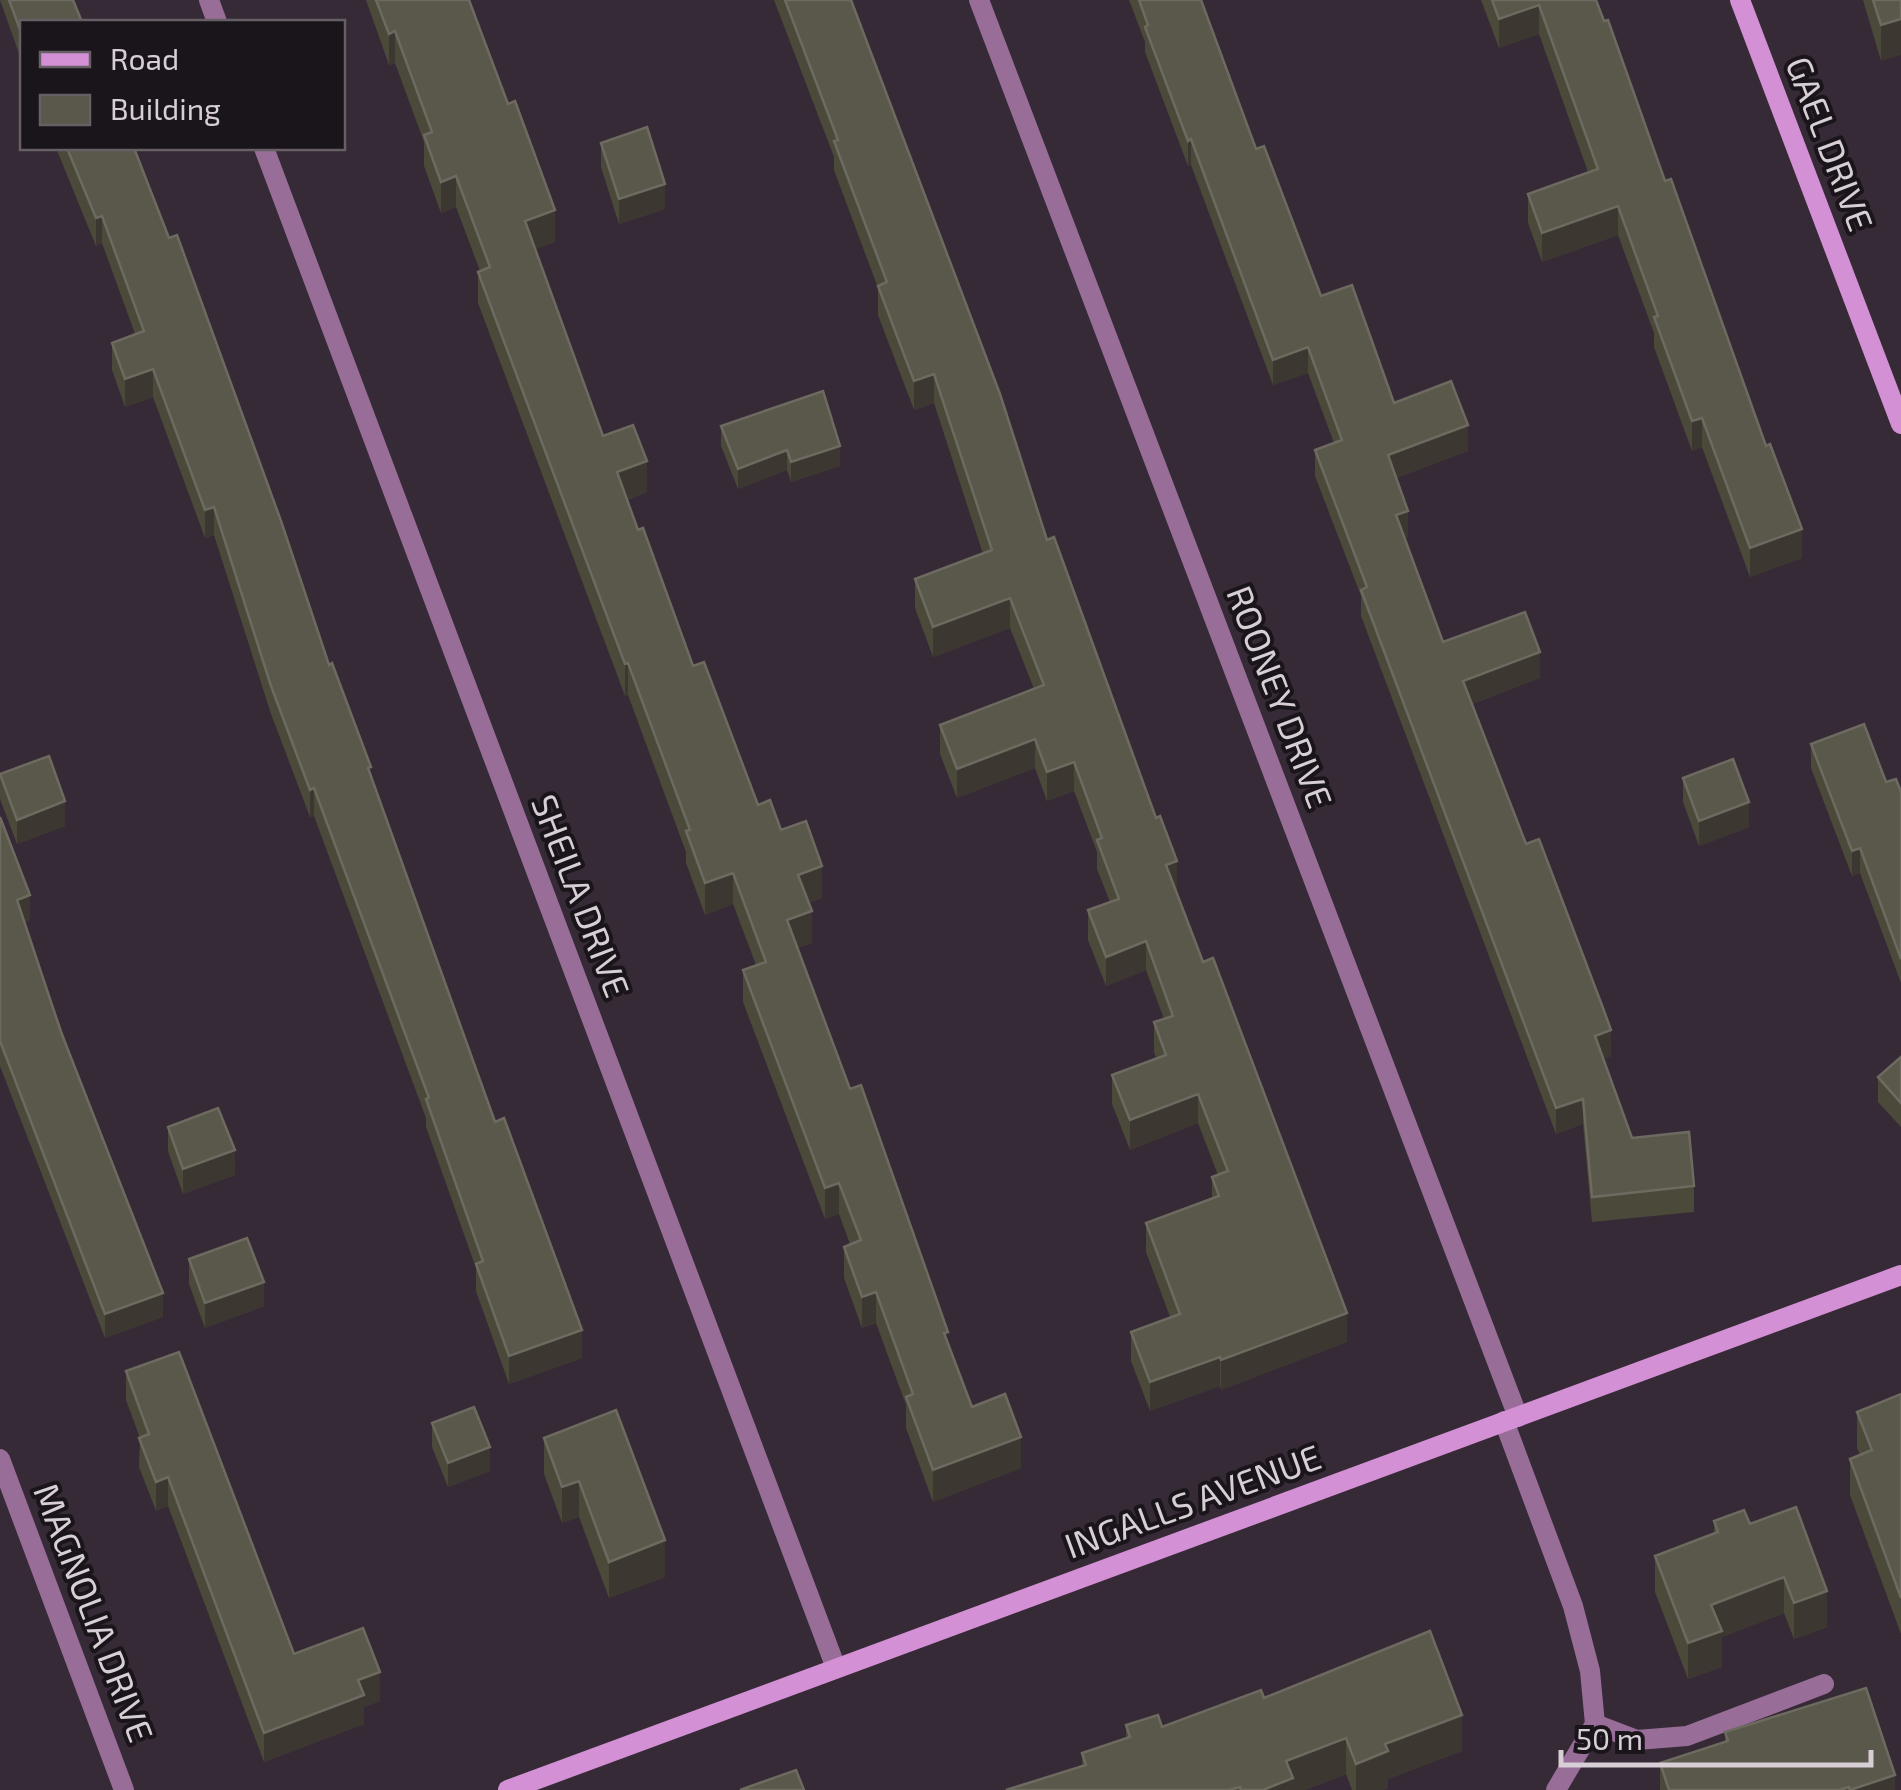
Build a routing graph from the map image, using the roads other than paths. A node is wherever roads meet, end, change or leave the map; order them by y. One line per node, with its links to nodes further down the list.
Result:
1 (979, 0): 6 (street, ROONEY DRIVE)
2 (1740, 0): 4 (street, GAEL DRIVE)
3 (265, 150): 8 (street, SHEILA DRIVE)
4 (1901, 424)
5 (1901, 1275): 6 (street, INGALLS AVENUE)
6 (1511, 1419): 8 (street, INGALLS AVENUE); 10 (street, ROONEY DRIVE)
7 (0, 1459): 11 (street, MAGNOLIA DRIVE)
8 (836, 1668): 12 (street, INGALLS AVENUE)
9 (1824, 1684): 10 (street)
10 (1595, 1724): 13 (street)
11 (124, 1790)
12 (508, 1790)
13 (1556, 1790)

